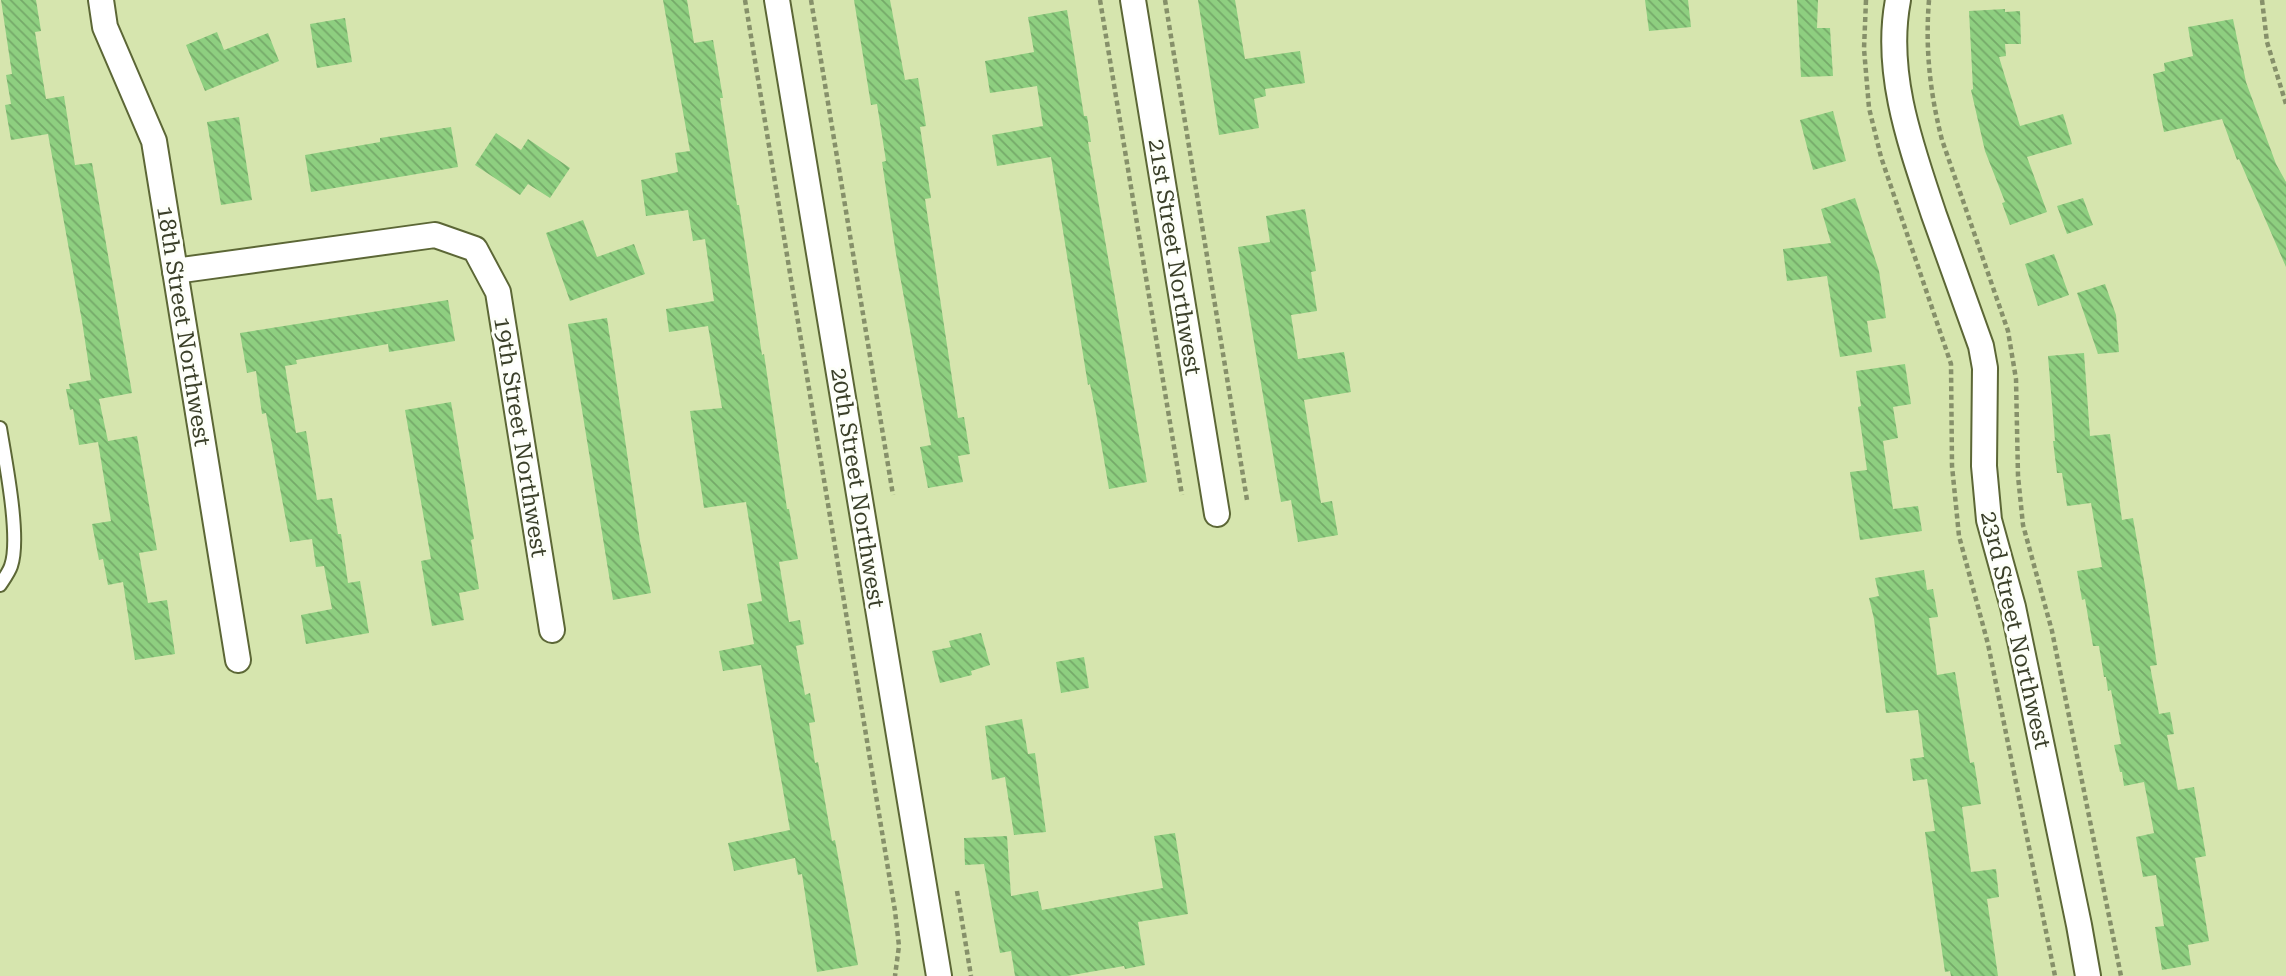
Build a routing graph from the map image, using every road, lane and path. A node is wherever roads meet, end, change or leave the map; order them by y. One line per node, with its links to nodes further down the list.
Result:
1 (100, 0): 13 (street, 18th Street Northwest)
2 (745, 0): 23 (path)
3 (777, 0): 24 (street, 20th Street Northwest)
4 (811, 0): 15 (path)
5 (1100, 0): 16 (path)
6 (1133, 0): 18 (street, 21st Street Northwest)
7 (1165, 0): 17 (path)
8 (1866, 0): 26 (path)
9 (1898, 0): 27 (street, 23rd Street Northwest)
10 (1929, 0): 28 (path)
11 (2262, 0): 12 (path)
12 (2286, 104)
13 (175, 271): 20 (street, 19th Street Northwest); 21 (street, 18th Street Northwest)
14 (0, 428): 19 (lane)
15 (893, 495)
16 (1182, 495)
17 (1247, 500)
18 (1217, 514)
19 (0, 585)
20 (552, 629)
21 (238, 660)
22 (957, 891): 25 (path)
23 (895, 976)
24 (939, 976)
25 (971, 976)
26 (2055, 976)
27 (2088, 976)
28 (2121, 976)

